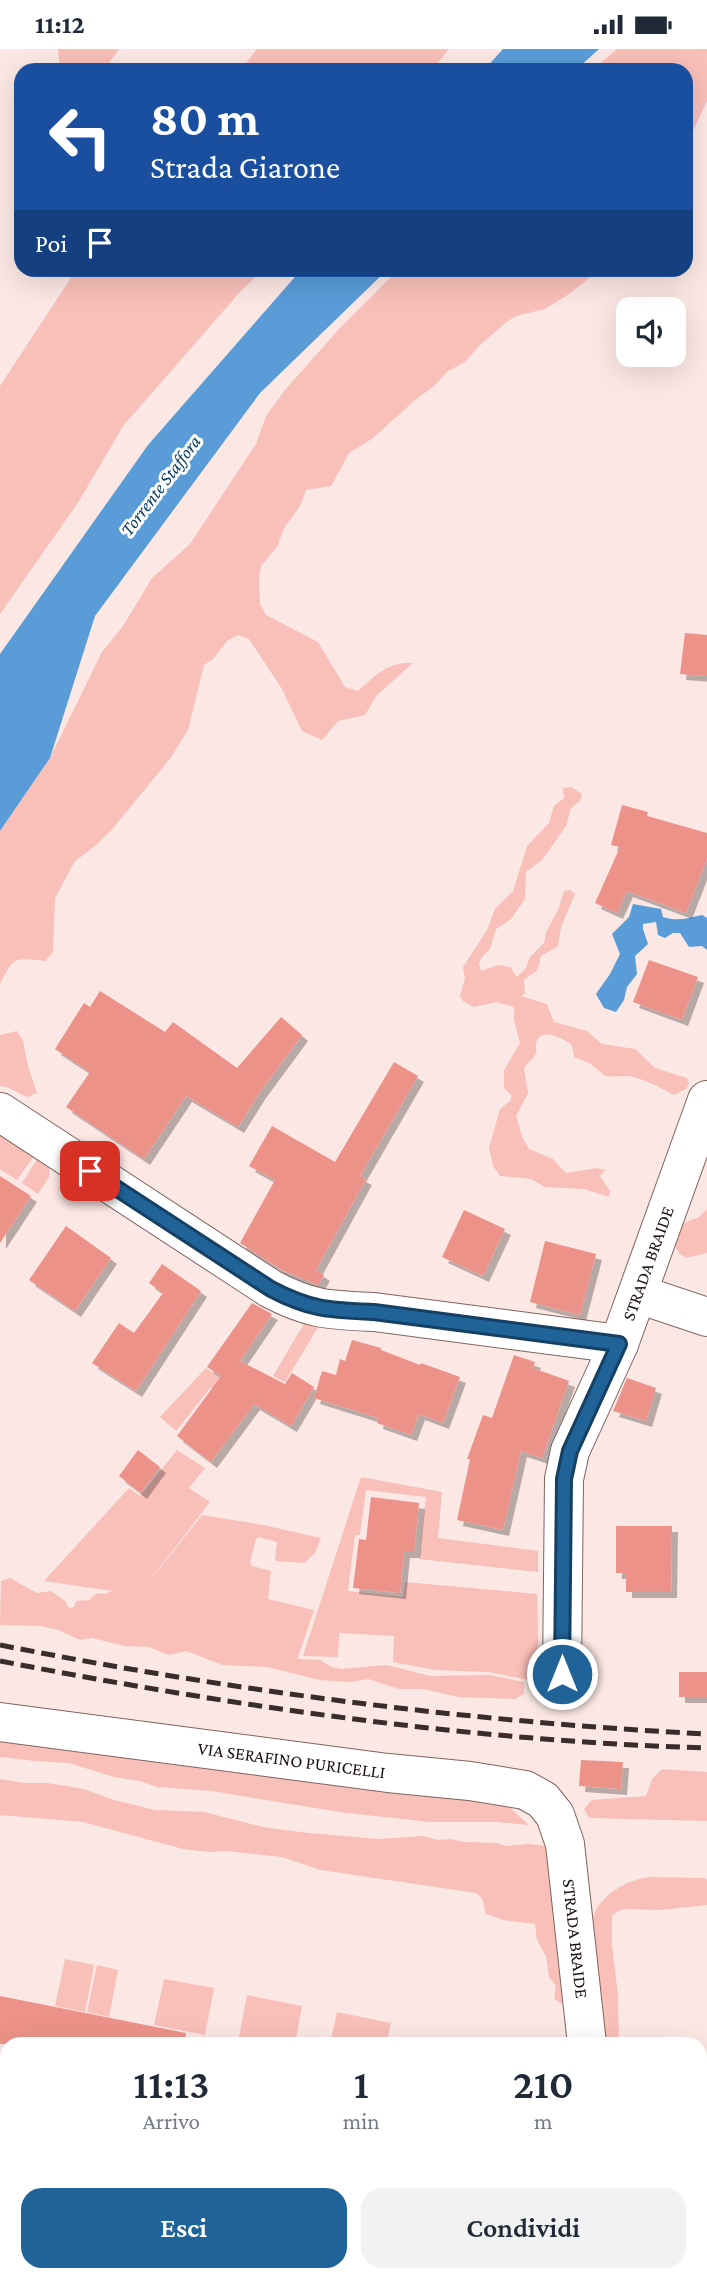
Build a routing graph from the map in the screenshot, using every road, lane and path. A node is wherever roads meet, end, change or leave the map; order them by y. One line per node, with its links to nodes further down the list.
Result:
1 (707, 1100): 3 (street, STRADA BRAIDE)
2 (0, 1112): 5 (street)
3 (638, 1294): 4 (street); 5 (street, STRADA BRAIDE)
4 (707, 1317)
5 (619, 1344): 6 (street, STRADA BRAIDE)
6 (562, 1674)
7 (0, 1722): 8 (street, VIA SERAFINO PURICELLI)
8 (562, 1832): 9 (street, STRADA BRAIDE)
9 (586, 2037)

